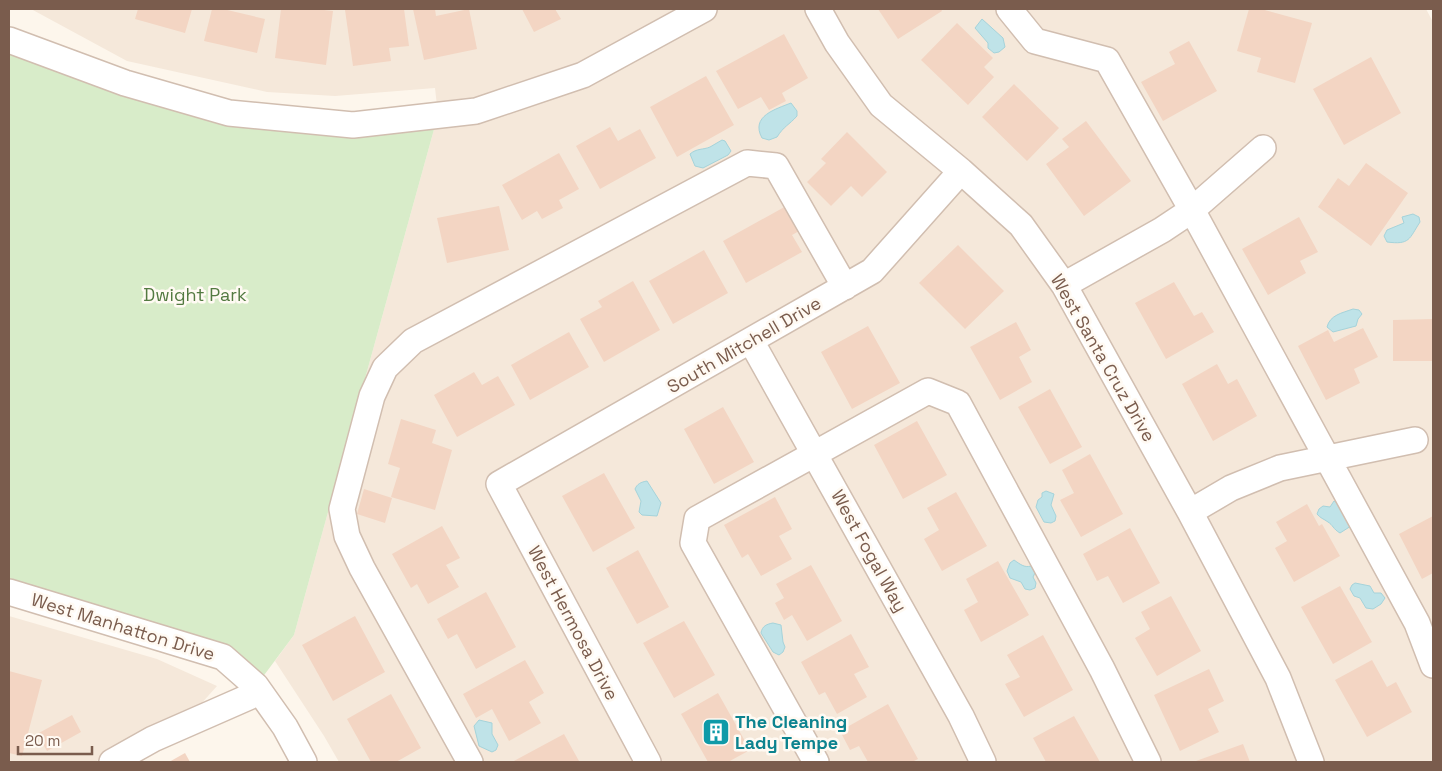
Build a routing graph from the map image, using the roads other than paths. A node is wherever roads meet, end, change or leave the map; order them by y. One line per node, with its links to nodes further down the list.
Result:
1 (704, 9): 4 (street)
2 (818, 9): 6 (street, West Santa Cruz Drive)
3 (1008, 9): 7 (street)
4 (9, 40)
5 (1263, 148): 7 (street)
6 (961, 171): 8 (street, West Santa Cruz Drive); 9 (street, South Mitchell Drive)
7 (1192, 210): 8 (street); 13 (street)
8 (1064, 286): 15 (street, West Santa Cruz Drive)
9 (845, 287): 10 (street, South Mitchell Drive); 21 (street)
10 (751, 341): 12 (street, West Fogal Way); 14 (street, South Mitchell Drive)
11 (1415, 440): 13 (street)
12 (814, 454): 23 (street); 24 (street, West Fogal Way); 25 (street)
13 (1328, 459): 15 (street); 17 (street)
14 (499, 484): 22 (street, West Hermosa Drive)
15 (1190, 512): 26 (street, West Santa Cruz Drive)
16 (9, 592): 18 (street, West Manhatton Drive)
17 (1433, 665)
18 (260, 692): 19 (street); 20 (street, West Manhatton Drive)
19 (112, 762)
20 (304, 762)
21 (470, 762)
22 (648, 762)
23 (816, 762)
24 (983, 762)
25 (1148, 762)
26 (1311, 762)

